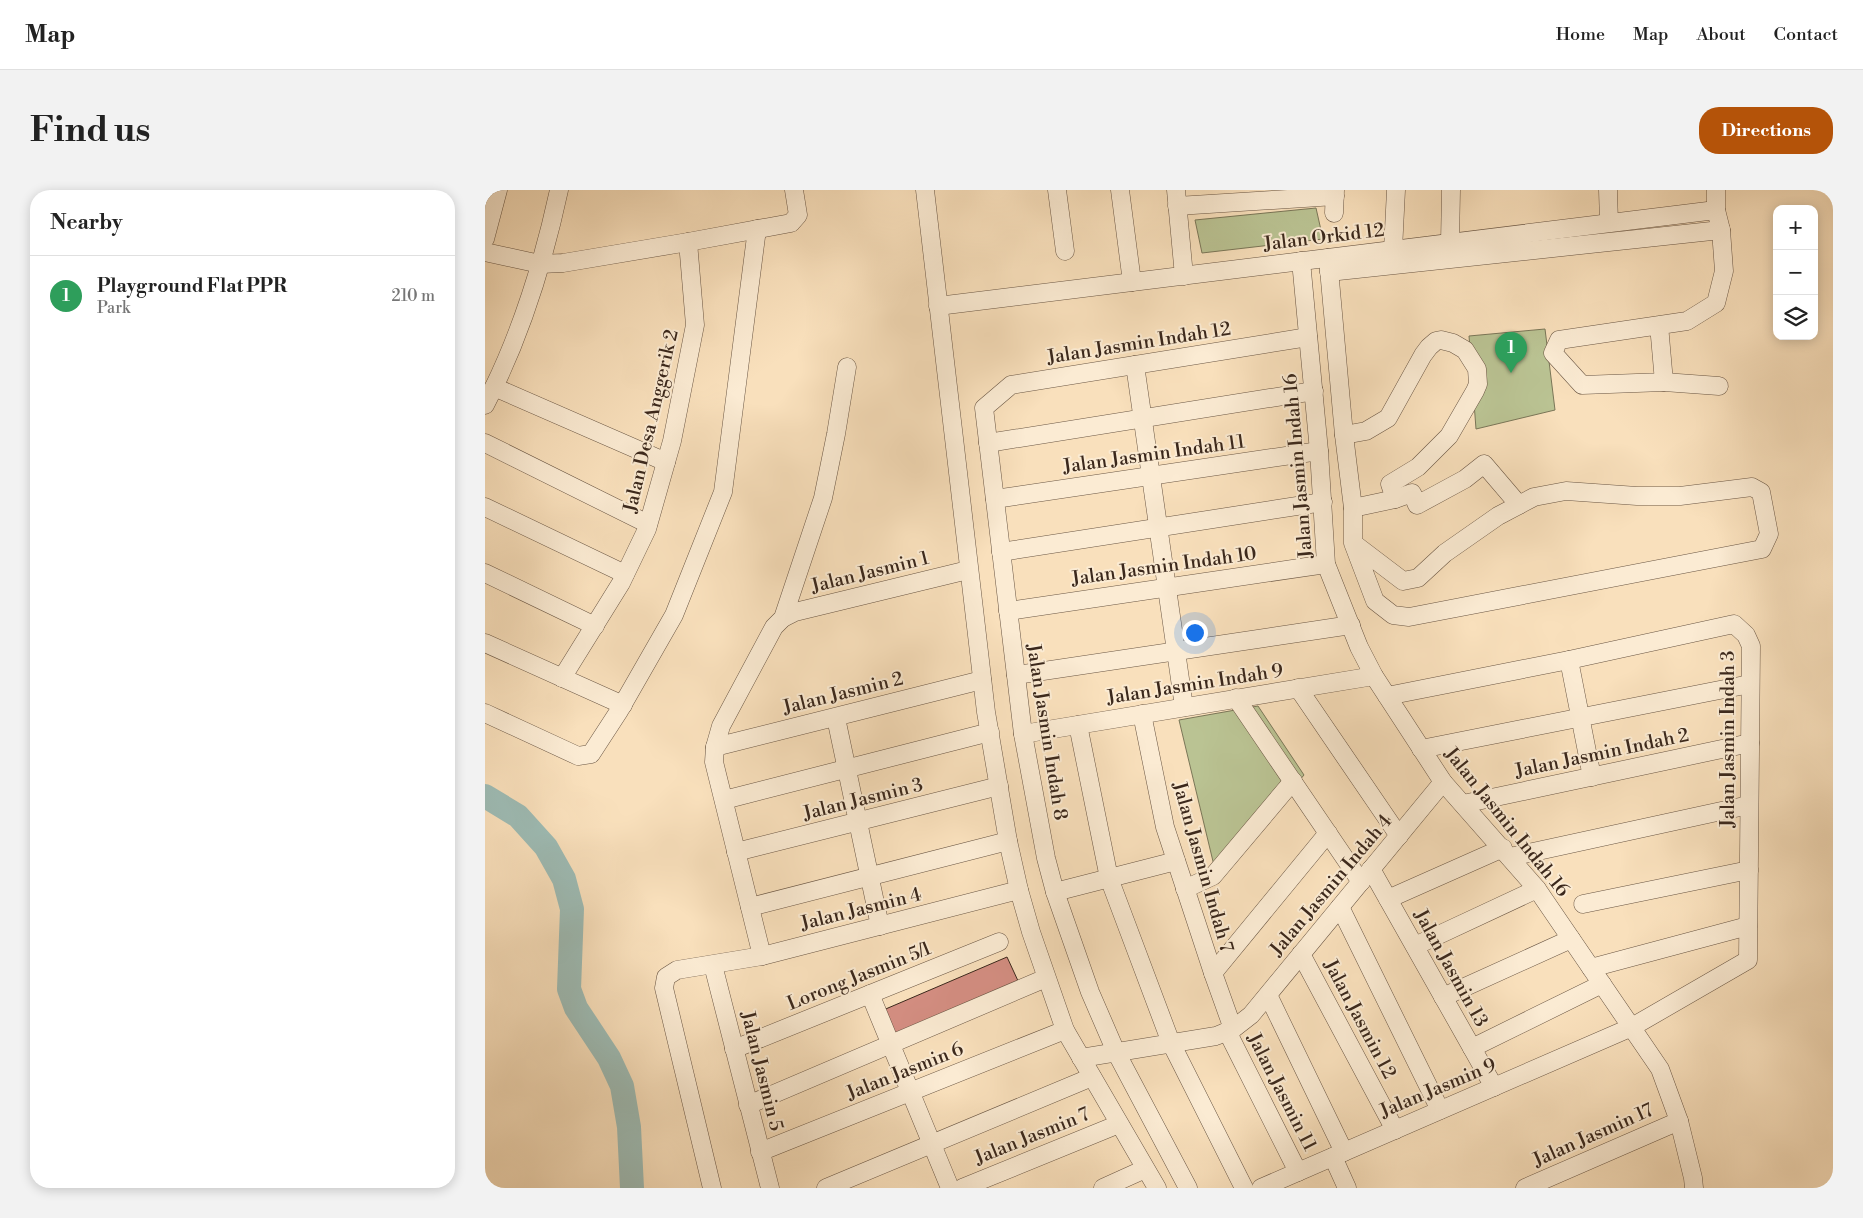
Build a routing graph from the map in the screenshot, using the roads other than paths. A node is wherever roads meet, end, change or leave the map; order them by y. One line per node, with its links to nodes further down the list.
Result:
1 (498, 190): 17 (street)
2 (559, 190): 25 (street)
3 (794, 190): 15 (street)
4 (925, 190): 29 (street)
5 (1057, 190): 22 (street)
6 (1120, 190): 28 (street)
7 (1396, 190): 21 (street)
8 (1451, 190): 19 (street)
9 (1608, 190): 14 (street)
10 (1716, 190): 13 (street)
11 (1177, 198): 12 (street); 27 (street)
12 (1335, 200)
13 (1716, 210): 14 (street, Jalan Orkid 12); 16 (street)
14 (1609, 224): 20 (street, Jalan Orkid 12)
15 (757, 229): 18 (street); 77 (street)
16 (1721, 230): 20 (street); 30 (street)
17 (485, 239)
18 (687, 242): 25 (street); 45 (street, Jalan Desa Anggerik 2)
19 (1450, 243): 20 (street, Jalan Orkid 12); 21 (street, Jalan Orkid 12)
20 (1483, 247): 26 (street)
21 (1393, 250): 26 (street, Jalan Orkid 12)
22 (1065, 251)
23 (485, 252): 25 (street)
24 (1301, 261): 26 (street, Jalan Orkid 12); 27 (street, Jalan Orkid 12); 31 (street, Jalan Jasmin Indah 16)
25 (541, 264): 36 (street)
26 (1329, 265): 41 (street)
27 (1185, 276): 28 (street, Jalan Orkid 12)
28 (1132, 282): 29 (street, Jalan Orkid 12)
29 (938, 306): 58 (street)
30 (1659, 325): 34 (street); 34 (street)
31 (1308, 337): 32 (street, Jalan Jasmin Indah 12); 37 (street, Jalan Jasmin Indah 16)
32 (1135, 365): 39 (street, Jalan Jasmin Indah 12); 40 (street)
33 (847, 367): 63 (street)
34 (1664, 382): 35 (street)
35 (1719, 386)
36 (494, 387): 38 (street); 45 (street)
37 (1313, 391): 40 (street); 44 (street, Jalan Jasmin Indah 16)
38 (485, 405)
39 (984, 408): 43 (street, Jalan Jasmin Indah 8)
40 (1143, 417): 43 (street); 46 (street)
41 (1344, 435): 48 (street); 52 (street)
42 (485, 443): 53 (street)
43 (988, 444): 47 (street, Jalan Jasmin Indah 8)
44 (1319, 451): 46 (street, Jalan Jasmin Indah 11); 49 (street, Jalan Jasmin Indah 16)
45 (666, 462): 53 (street, Jalan Desa Anggerik 2)
46 (1151, 476): 47 (street, Jalan Jasmin Indah 11); 54 (street)
47 (995, 499): 56 (street, Jalan Jasmin Indah 8)
48 (1395, 499): 50 (street); 52 (street)
49 (1323, 502): 54 (street); 57 (street, Jalan Jasmin Indah 16)
50 (1519, 505): 55 (street); 55 (street)
51 (485, 507): 60 (street)
52 (1353, 508): 55 (street)
53 (649, 524): 60 (street, Jalan Desa Anggerik 2)
54 (1159, 529): 56 (street); 61 (street)
55 (1353, 543)
56 (1001, 552): 62 (street, Jalan Jasmin Indah 8)
57 (1326, 564): 61 (street, Jalan Jasmin Indah 10); 64 (street, Jalan Jasmin Indah 16)
58 (968, 570): 63 (street, Jalan Jasmin 1); 72 (street)
59 (485, 573): 65 (street)
60 (625, 574): 65 (street, Jalan Desa Anggerik 2)
61 (1167, 587): 62 (street, Jalan Jasmin Indah 10); 67 (street)
62 (1008, 611): 69 (street, Jalan Jasmin Indah 8)
63 (783, 618): 87 (street)
64 (1351, 625): 67 (street); 70 (street, Jalan Jasmin Indah 16)
65 (595, 626): 71 (street, Jalan Desa Anggerik 2)
66 (485, 644): 71 (street)
67 (1176, 651): 69 (street); 78 (street)
68 (1569, 660): 73 (street, Jalan Jasmin Indah 3); 75 (street, Jalan Jasmin Indah 3); 82 (street)
69 (1016, 675): 85 (street, Jalan Jasmin Indah 8)
70 (1374, 676): 74 (street, Jalan Jasmin Indah 9); 75 (street, Jalan Jasmin Indah 16)
71 (563, 678): 77 (street)
72 (982, 680): 81 (street, Jalan Jasmin 2); 84 (street)
73 (1750, 684): 82 (street); 86 (street, Jalan Jasmin Indah 3)
74 (1298, 688): 76 (street, Jalan Jasmin Indah 9); 99 (street)
75 (1387, 696): 88 (street, Jalan Jasmin Indah 16)
76 (1236, 698): 78 (street, Jalan Jasmin Indah 9); 91 (street, Jalan Jasmin 13)
77 (623, 705): 79 (street)
78 (1184, 707): 80 (street, Jalan Jasmin Indah 9)
79 (485, 713)
80 (1142, 714): 83 (street, Jalan Jasmin Indah 9); 103 (street, Jalan Jasmin Indah 7)
81 (836, 718): 87 (street, Jalan Jasmin 2); 89 (street)
82 (1580, 718): 88 (street); 90 (street)
83 (1078, 725): 85 (street, Jalan Jasmin Indah 9); 107 (street)
84 (990, 732): 89 (street); 93 (street)
85 (1023, 734): 111 (street, Jalan Jasmin Indah 8)
86 (1750, 744): 90 (street, Jalan Jasmin Indah 2); 96 (street, Jalan Jasmin Indah 3)
87 (715, 747): 94 (street)
88 (1421, 749): 92 (street, Jalan Jasmin Indah 16)
89 (847, 768): 94 (street); 97 (street)
90 (1592, 777): 95 (street, Jalan Jasmin Indah 2)
91 (1293, 781): 98 (street, Jalan Jasmin 13); 108 (street)
92 (1443, 782): 95 (street, Jalan Jasmin Indah 16); 99 (street, Jalan Jasmin Indah 4)
93 (999, 786): 97 (street, Jalan Jasmin 3); 100 (street)
94 (724, 800): 101 (street)
95 (1463, 804): 102 (street, Jalan Jasmin Indah 16)
96 (1749, 805): 102 (street); 104 (street, Jalan Jasmin Indah 3)
97 (858, 822): 101 (street, Jalan Jasmin 3); 106 (street)
98 (1328, 833): 105 (street, Jalan Jasmin 13); 125 (street)
99 (1399, 836): 105 (street, Jalan Jasmin Indah 4)
100 (1008, 841): 106 (street); 110 (street)
101 (737, 852): 114 (street)
102 (1507, 853): 109 (street, Jalan Jasmin Indah 16); 112 (street)
103 (1176, 861): 107 (street); 108 (street, Jalan Jasmin Indah 7)
104 (1749, 870): 113 (street); 117 (street, Jalan Jasmin Indah 3)
105 (1366, 875): 112 (street, Jalan Jasmin 13); 115 (street, Jalan Jasmin Indah 4)
106 (870, 876): 114 (street); 116 (street)
107 (1109, 878): 111 (street); 134 (street)
108 (1185, 889): 125 (street, Jalan Jasmin Indah 7)
109 (1537, 889): 118 (street, Jalan Jasmin Indah 16); 120 (street)
110 (1019, 890): 116 (street, Jalan Jasmin 4); 126 (street)
111 (1055, 892): 138 (street, Jalan Jasmin Indah 8)
112 (1388, 899): 120 (street, Jalan Jasmin 13)
113 (1583, 904)
114 (750, 907): 122 (street)
115 (1340, 907): 121 (street, Jalan Jasmin Indah 4); 144 (street)
116 (880, 926): 122 (street, Jalan Jasmin 4)
117 (1748, 926): 124 (street); 131 (street, Jalan Jasmin Indah 3)
118 (1571, 939): 124 (street, Jalan Jasmin Indah 16); 130 (street)
119 (999, 942): 128 (street, Lorong Jasmin 5/1)
120 (1415, 946): 130 (street, Jalan Jasmin 13)
121 (1301, 954): 129 (street, Jalan Jasmin Indah 4); 147 (street, Jalan Jasmin 12)
122 (762, 956): 123 (street, Jalan Jasmin 4)
123 (713, 965): 137 (street, Jalan Jasmin 5); 154 (street, Jalan Jasmin 4)
124 (1591, 968): 127 (street, Jalan Jasmin Indah 16)
125 (1213, 973): 133 (street, Jalan Jasmin Indah 7)
126 (1046, 978): 132 (street); 135 (street)
127 (1602, 984): 131 (street, Jalan Jasmin Indah 16); 136 (street)
128 (870, 994): 135 (street); 137 (street, Lorong Jasmin 5/1)
129 (1268, 995): 133 (street, Jalan Jasmin Indah 4); 150 (street)
130 (1443, 997): 136 (street, Jalan Jasmin 13)
131 (1632, 1027): 141 (street, Jalan Jasmin 9); 145 (street, Jalan Jasmin Indah 16)
132 (1065, 1030): 139 (street); 142 (street, Jalan Jasmin 6)
133 (1230, 1030): 134 (street); 152 (street, Jalan Jasmin 11)
134 (1171, 1043): 138 (street); 162 (street)
135 (891, 1044): 142 (street); 143 (street)
136 (1472, 1048): 141 (street, Jalan Jasmin 13)
137 (734, 1049): 143 (street, Jalan Jasmin 5)
138 (1116, 1052): 139 (street); 161 (street, Jalan Jasmin Indah 8)
139 (1081, 1058): 140 (street)
140 (1092, 1077): 146 (street); 148 (street)
141 (1494, 1087): 144 (street, Jalan Jasmin 9)
142 (910, 1092): 148 (street); 149 (street, Jalan Jasmin 6)
143 (749, 1105): 149 (street, Jalan Jasmin 5)
144 (1440, 1110): 147 (street, Jalan Jasmin 9)
145 (1679, 1120): 153 (street, Jalan Jasmin 17); 166 (street, Jalan Jasmin Indah 16)
146 (1119, 1124): 151 (street); 158 (street, Jalan Jasmin 7)
147 (1395, 1130): 150 (street, Jalan Jasmin 9)
148 (932, 1144): 156 (street); 157 (street)
149 (760, 1152): 155 (street, Jalan Jasmin 5)
150 (1338, 1154): 152 (street, Jalan Jasmin 9); 164 (street)
151 (1145, 1169): 159 (street); 160 (street)
152 (1298, 1172): 163 (street, Jalan Jasmin 9)
153 (1554, 1182): 165 (street, Jalan Jasmin 17)
154 (712, 1188)
155 (770, 1188)
156 (826, 1188)
157 (950, 1188)
158 (963, 1188)
159 (1103, 1188)
160 (1157, 1188)
161 (1188, 1188)
162 (1244, 1188)
163 (1261, 1188)
164 (1347, 1188)
165 (1525, 1188)
166 (1693, 1188)

